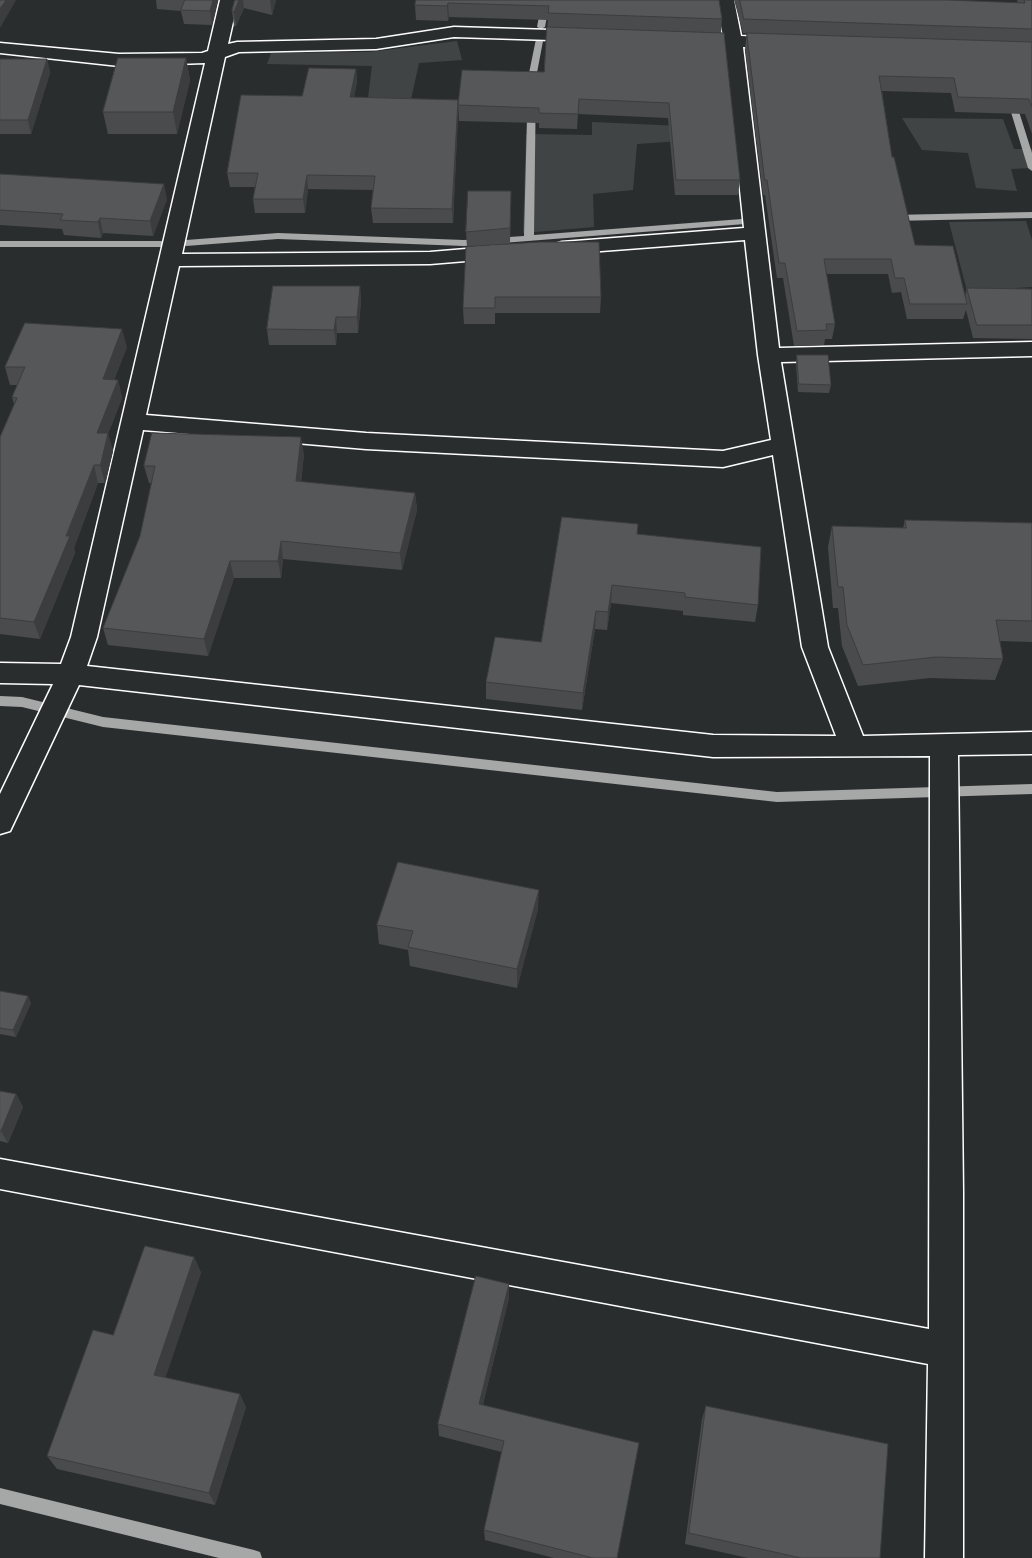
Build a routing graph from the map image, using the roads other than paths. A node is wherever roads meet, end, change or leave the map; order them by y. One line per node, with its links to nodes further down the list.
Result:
1 (229, 0): 8 (street)
2 (725, 0): 5 (street)
3 (604, 37): 8 (street)
4 (673, 39): 5 (street)
5 (733, 41): 6 (street); 9 (street)
6 (802, 44)
7 (0, 48): 8 (street)
8 (218, 53): 10 (street)
9 (755, 232): 10 (street); 12 (street)
10 (170, 260): 13 (street)
11 (1032, 349): 12 (street)
12 (769, 356): 14 (street)
13 (133, 422): 14 (street); 16 (street)
14 (783, 445): 19 (street)
15 (0, 673): 16 (street)
16 (71, 674): 19 (street); 20 (street)
17 (1032, 743): 18 (street)
18 (944, 746): 19 (street); 22 (street)
19 (854, 747)
20 (0, 823)
21 (0, 1174): 22 (street)
22 (946, 1350): 23 (street)
23 (944, 1558)

